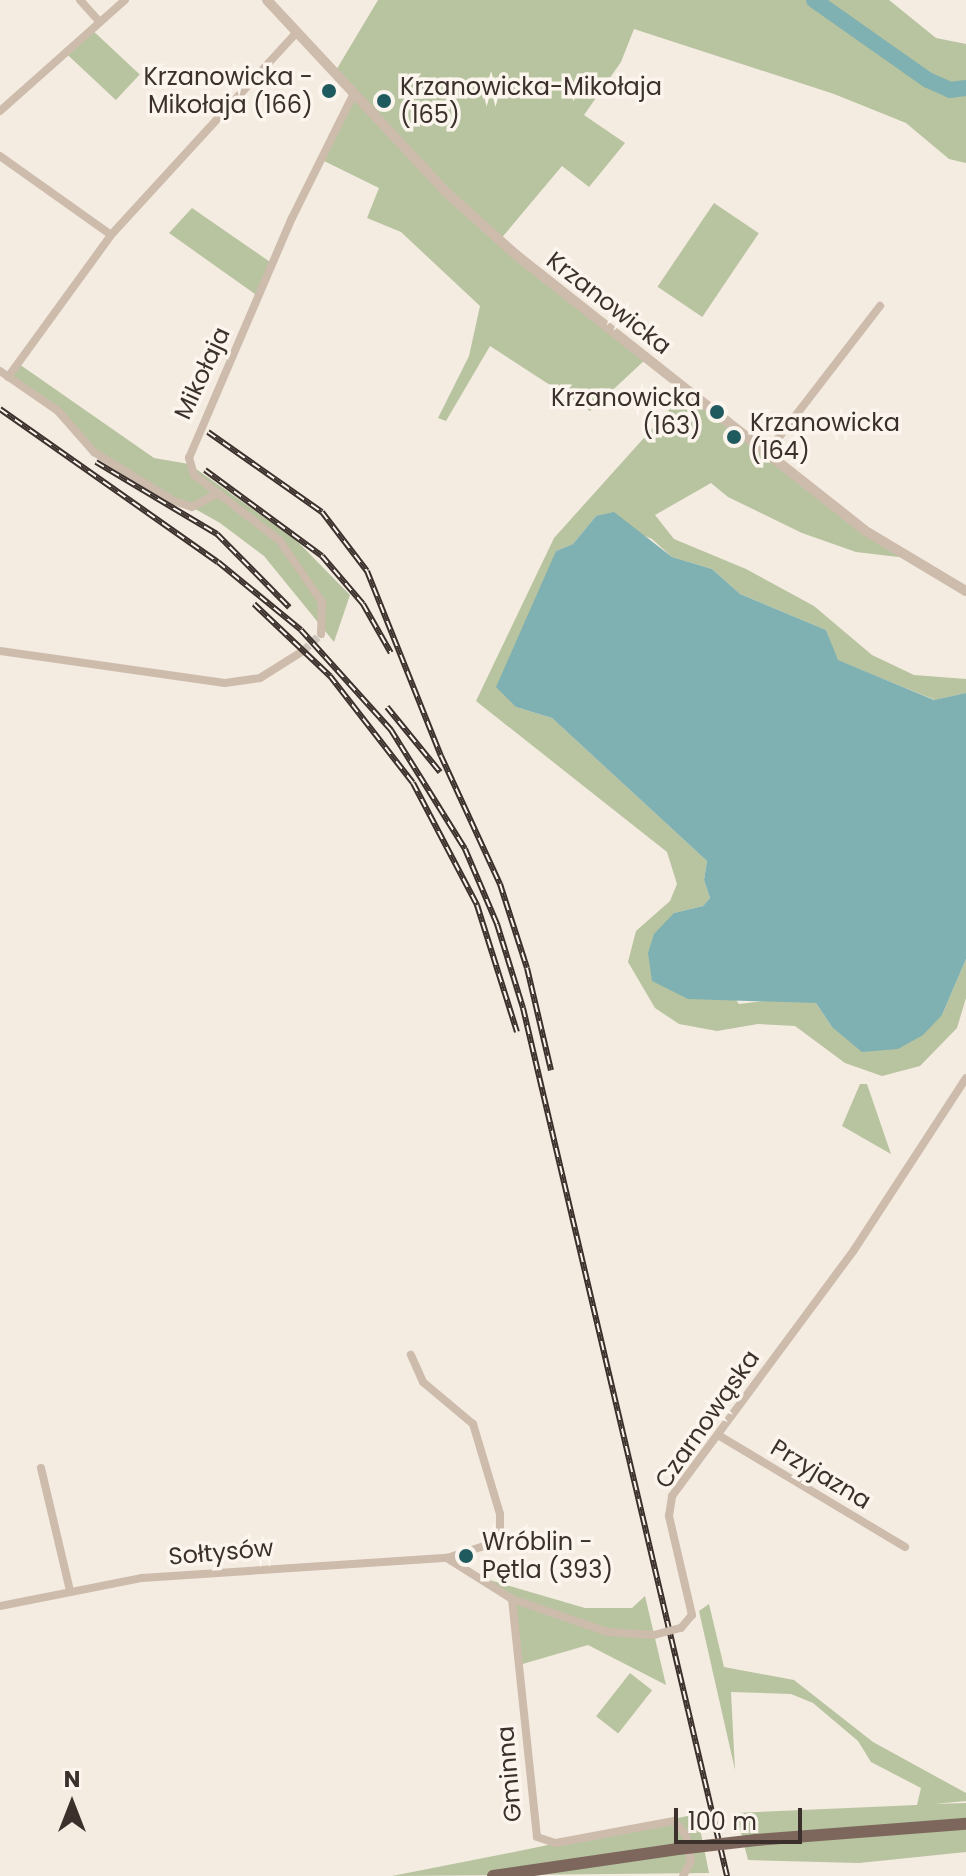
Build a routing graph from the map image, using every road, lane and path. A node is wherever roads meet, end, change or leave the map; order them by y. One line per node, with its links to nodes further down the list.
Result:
1 (80, 0): 4 (street)
2 (125, 0): 4 (street)
3 (267, 0): 5 (street, Krzanowicka)
4 (98, 20): 7 (street)
5 (296, 33): 6 (street, Krzanowicka); 9 (street)
6 (354, 93): 13 (street, Krzanowicka); 14 (street, Mikołaja)
7 (0, 111)
8 (0, 156): 9 (street)
9 (111, 235): 12 (street)
10 (880, 306): 13 (street)
11 (0, 371): 12 (street)
12 (8, 377): 14 (street)
13 (766, 454): 15 (street, Krzanowicka)
14 (218, 493): 16 (street, Mikołaja)
15 (966, 591)
16 (321, 634)
17 (0, 651): 18 (street)
18 (303, 651)
19 (966, 1078): 21 (street, Czarnowąska)
20 (411, 1355): 24 (street, Sołtysów)
21 (718, 1435): 23 (street, Przyjazna); 26 (street, Czarnowąska, bridge)
22 (41, 1468): 25 (street)
23 (905, 1547)
24 (447, 1558): 25 (street, Sołtysów); 26 (street, Czarnowąska)
25 (70, 1591): 27 (street, Sołtysów)
26 (512, 1599): 30 (street, Gminna)
27 (0, 1606)
28 (966, 1824): 29 (main road, bridge)
29 (493, 1876)
30 (683, 1876)

